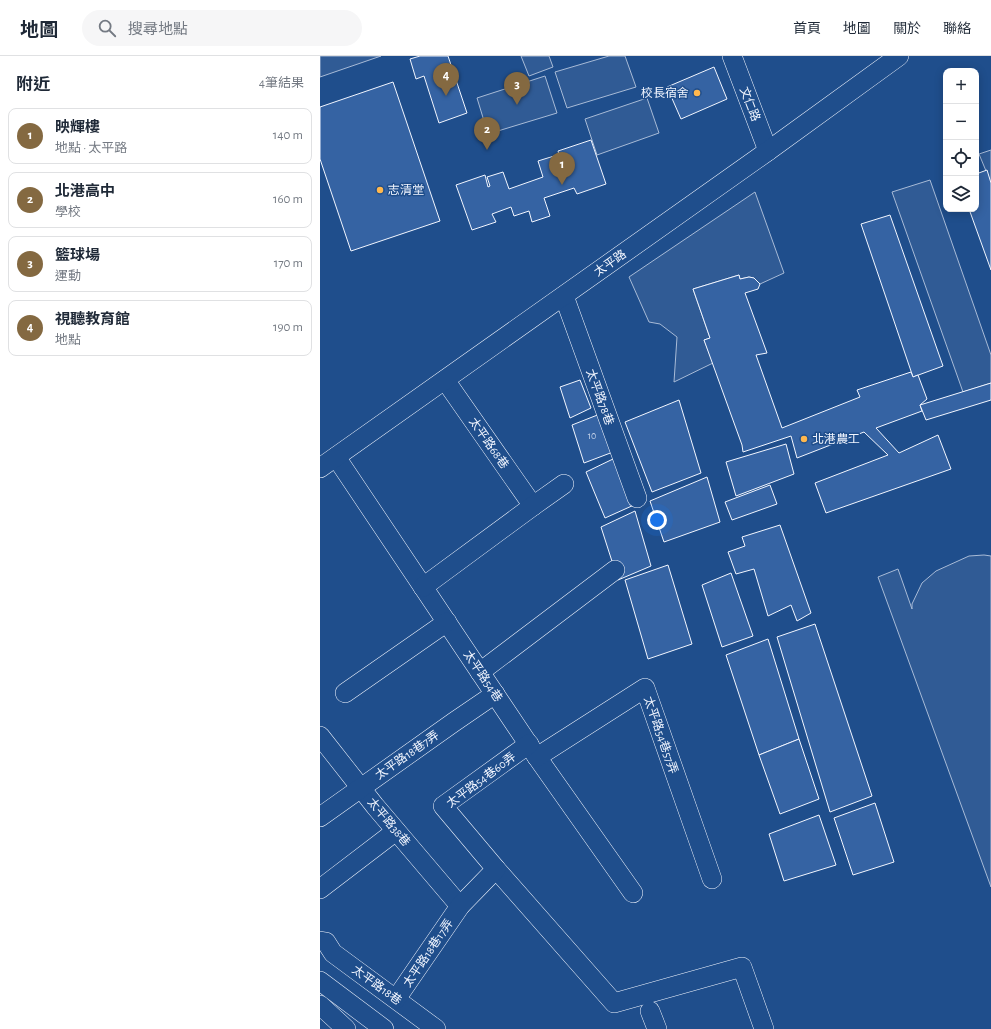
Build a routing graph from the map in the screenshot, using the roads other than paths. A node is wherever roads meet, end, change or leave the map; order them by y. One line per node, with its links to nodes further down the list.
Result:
1 (732, 56): 3 (street, 文仁路)
2 (900, 56): 3 (street, 太平路)
3 (768, 151): 4 (street, 太平路)
4 (564, 296): 5 (street, 太平路); 8 (street, 太平路78巷)
5 (445, 380): 6 (street, 太平路); 9 (street, 太平路68巷)
6 (325, 464): 11 (street, 太平路54巷)
7 (564, 484): 9 (street)
8 (637, 498)
9 (533, 506): 11 (street)
10 (615, 570): 13 (street)
11 (423, 587): 12 (street, 太平路54巷)
12 (447, 622): 13 (street, 太平路54巷); 14 (street)
13 (480, 672): 15 (street, 太平路54巷)
14 (345, 693)
15 (495, 694): 17 (street, 太平路54巷); 18 (street, 太平路18巷7弄)
16 (320, 736): 18 (street, 太平路38巷)
17 (533, 750): 21 (street, 太平路54巷60弄); 22 (street, 太平路54巷57弄); 24 (street, 太平路54巷)
18 (360, 787): 19 (street, 太平路18巷7弄); 20 (street, 太平路38巷)
19 (320, 817)
20 (396, 831): 23 (street); 25 (street, 太平路38巷)
21 (496, 869): 25 (street); 35 (street)
22 (712, 879)
23 (320, 889)
24 (633, 893)
25 (460, 906): 28 (street, 太平路18巷17弄)
26 (320, 941): 28 (street, 太平路18巷)
27 (320, 980): 32 (street)
28 (396, 999): 33 (street, 太平路18巷)
29 (320, 1005): 31 (street)
30 (650, 1011): 34 (street)
31 (346, 1029)
32 (384, 1029)
33 (436, 1029)
34 (657, 1029)
35 (764, 1029)

